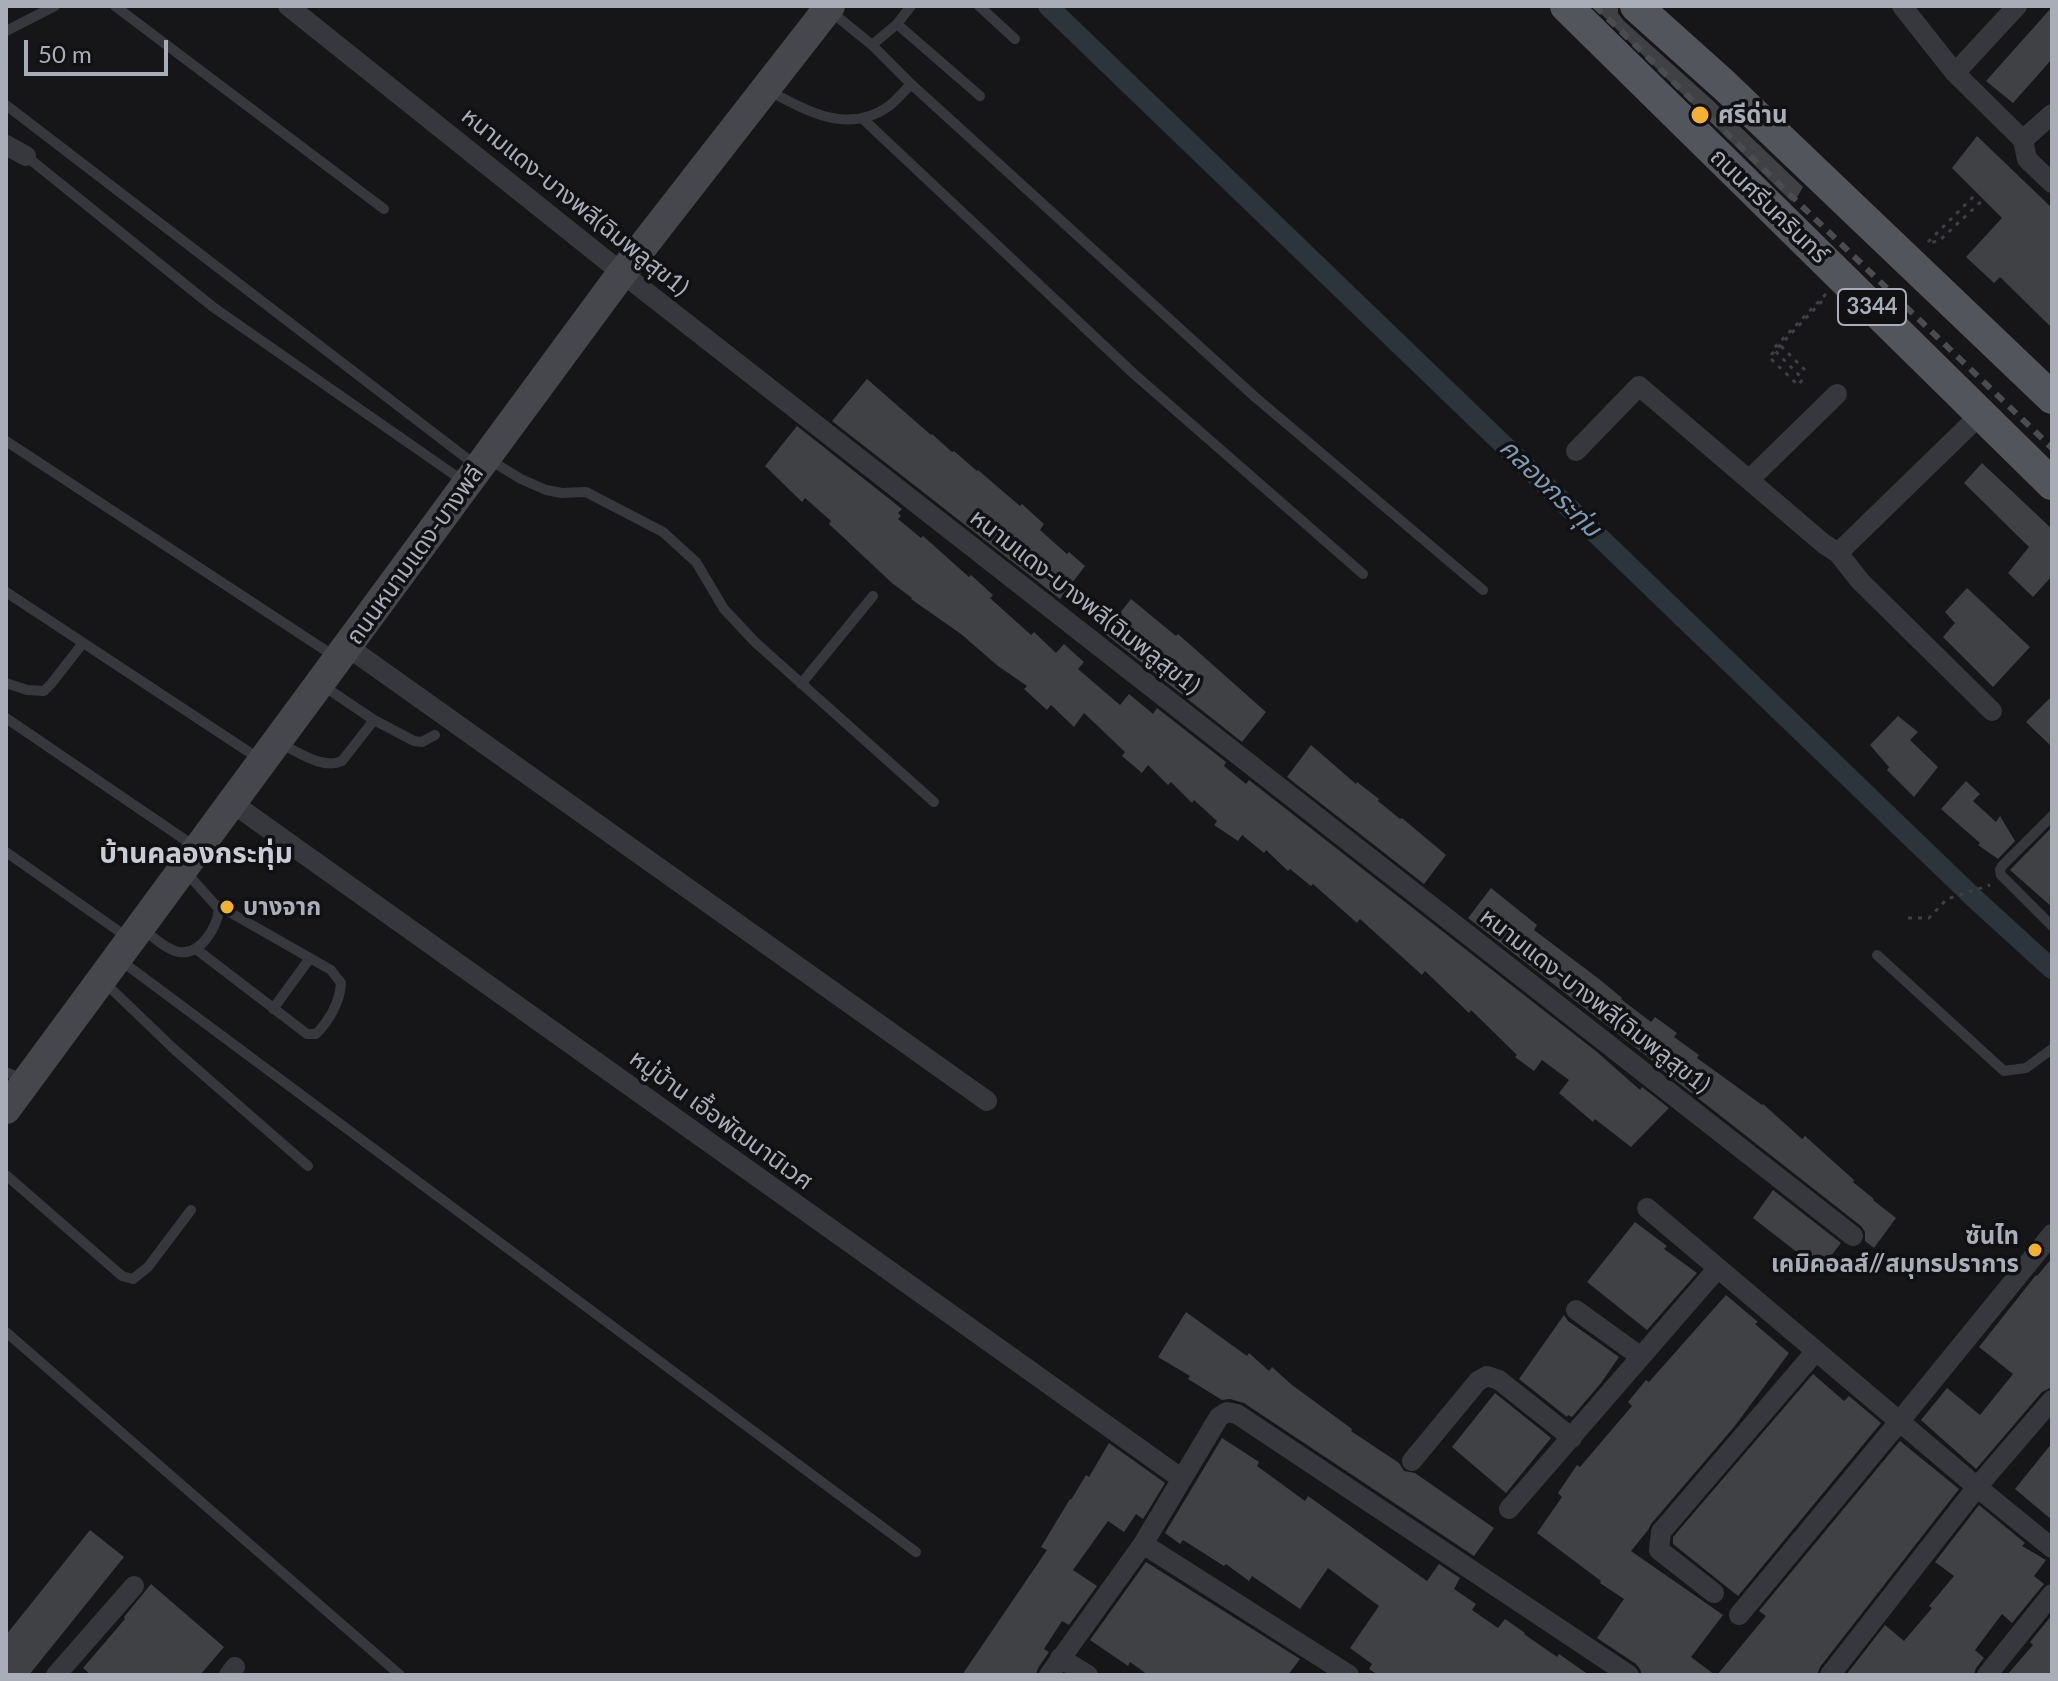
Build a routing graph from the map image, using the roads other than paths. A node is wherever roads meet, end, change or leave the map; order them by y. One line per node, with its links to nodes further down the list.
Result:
1 (55, 6): 14 (lane)
2 (115, 6): 30 (lane)
3 (288, 6): 31 (street, หนามแดง-บางพลี(ฉิมพลูสุข1))
4 (911, 6): 13 (lane)
5 (979, 6): 15 (lane)
6 (1544, 6): 25 (main road, ถนนศรีนครินทร์ / 3344)
7 (1566, 6): 25 (main road, ถนนศรีนครินทร์ / 3344)
8 (1636, 6): 19 (main road, 3344)
9 (1647, 6): 19 (main road, 3344)
10 (1902, 6): 17 (street)
11 (2017, 6): 17 (street)
12 (829, 7): 16 (lane); 20 (main road, ถนนหนามแดง-บางพลี)
13 (897, 24): 16 (lane); 21 (lane)
14 (6, 31)
15 (1015, 39)
16 (872, 45): 18 (lane)
17 (1955, 73): 26 (street)
18 (911, 84): 24 (lane); 42 (lane)
19 (1724, 85): 33 (main road, 3344)
20 (765, 89): 24 (lane); 31 (main road, ถนนหนามแดง-บางพลี)
21 (980, 96)
22 (6, 105): 37 (lane)
23 (2052, 114): 26 (street)
24 (863, 119): 41 (lane)
25 (1691, 130): 34 (main road, ถนนศรีนครินทร์ / 3344)
26 (2023, 140): 29 (street)
27 (6, 145): 28 (street)
28 (26, 156): 37 (lane)
29 (2052, 183)
30 (384, 209)
31 (622, 273): 37 (main road, ถนนหนามแดง-บางพลี); 76 (street, หนามแดง-บางพลี(ฉิมพลูสุข1))
32 (1837, 394): 38 (street)
33 (2052, 398)
34 (1981, 414): 39 (main road, ถนนศรีนครินทร์ / 3344); 40 (street)
35 (6, 441): 46 (lane)
36 (1576, 451): 38 (street)
37 (478, 470): 46 (main road, ถนนหนามแดง-บางพลี); 49 (lane)
38 (1749, 480): 40 (street)
39 (2052, 484)
40 (1838, 553): 50 (street)
41 (1363, 574)
42 (1483, 590)
43 (6, 592): 45 (lane)
44 (873, 596): 49 (lane)
45 (83, 643): 47 (lane); 54 (lane)
46 (343, 653): 48 (main road, ถนนหนามแดง-บางพลี); 69 (street)
47 (6, 683)
48 (320, 684): 52 (lane); 54 (main road, ถนนหนามแดง-บางพลี)
49 (801, 684): 56 (lane)
50 (1992, 711)
51 (6, 718): 59 (lane)
52 (374, 720): 53 (lane); 54 (lane)
53 (435, 735)
54 (270, 751): 55 (main road, ถนนหนามแดง-บางพลี)
55 (231, 802): 59 (main road, ถนนหนามแดง-บางพลี); 86 (street, หมู่บ้าน เอื้อพัฒนานิเวศ)
56 (934, 802)
57 (2052, 816): 61 (lane)
58 (6, 852): 63 (lane)
59 (191, 859): 60 (lane); 63 (main road, ถนนหนามแดง-บางพลี)
60 (217, 905): 62 (lane); 65 (lane)
61 (2052, 926)
62 (196, 949): 63 (lane); 66 (lane)
63 (123, 952): 68 (main road, ถนนหนามแดง-บางพลี); 71 (lane); 91 (lane)
64 (1877, 955): 67 (lane)
65 (310, 958): 66 (lane); 66 (lane)
66 (273, 1009)
67 (2052, 1049)
68 (16, 1076): 70 (main road, ถนนหนามแดง-บางพลี)
69 (987, 1101)
70 (6, 1109)
71 (308, 1166)
72 (6, 1175): 74 (lane)
73 (1647, 1208): 77 (street)
74 (191, 1210)
75 (2052, 1234): 83 (street)
76 (1853, 1236)
77 (1718, 1268): 80 (street); 81 (street)
78 (1576, 1310): 81 (street)
79 (6, 1332): 98 (lane)
80 (1816, 1351): 83 (street); 93 (street)
81 (1641, 1357): 84 (street)
82 (2052, 1400): 87 (street)
83 (1899, 1422): 87 (street); 95 (street)
84 (1572, 1438): 85 (street); 88 (street)
85 (1412, 1461)
86 (1182, 1479): 89 (street); 101 (street)
87 (1977, 1487): 90 (street); 102 (street)
88 (1509, 1509)
89 (1143, 1544): 96 (street); 100 (street)
90 (2052, 1548)
91 (916, 1552)
92 (134, 1586): 97 (street)
93 (1714, 1593)
94 (2052, 1594): 103 (street)
95 (1739, 1615)
96 (1054, 1667): 99 (street)
97 (56, 1675)
98 (400, 1675)
99 (1088, 1675)
100 (1349, 1675)
101 (1629, 1675)
102 (1830, 1675)
103 (1987, 1675)

